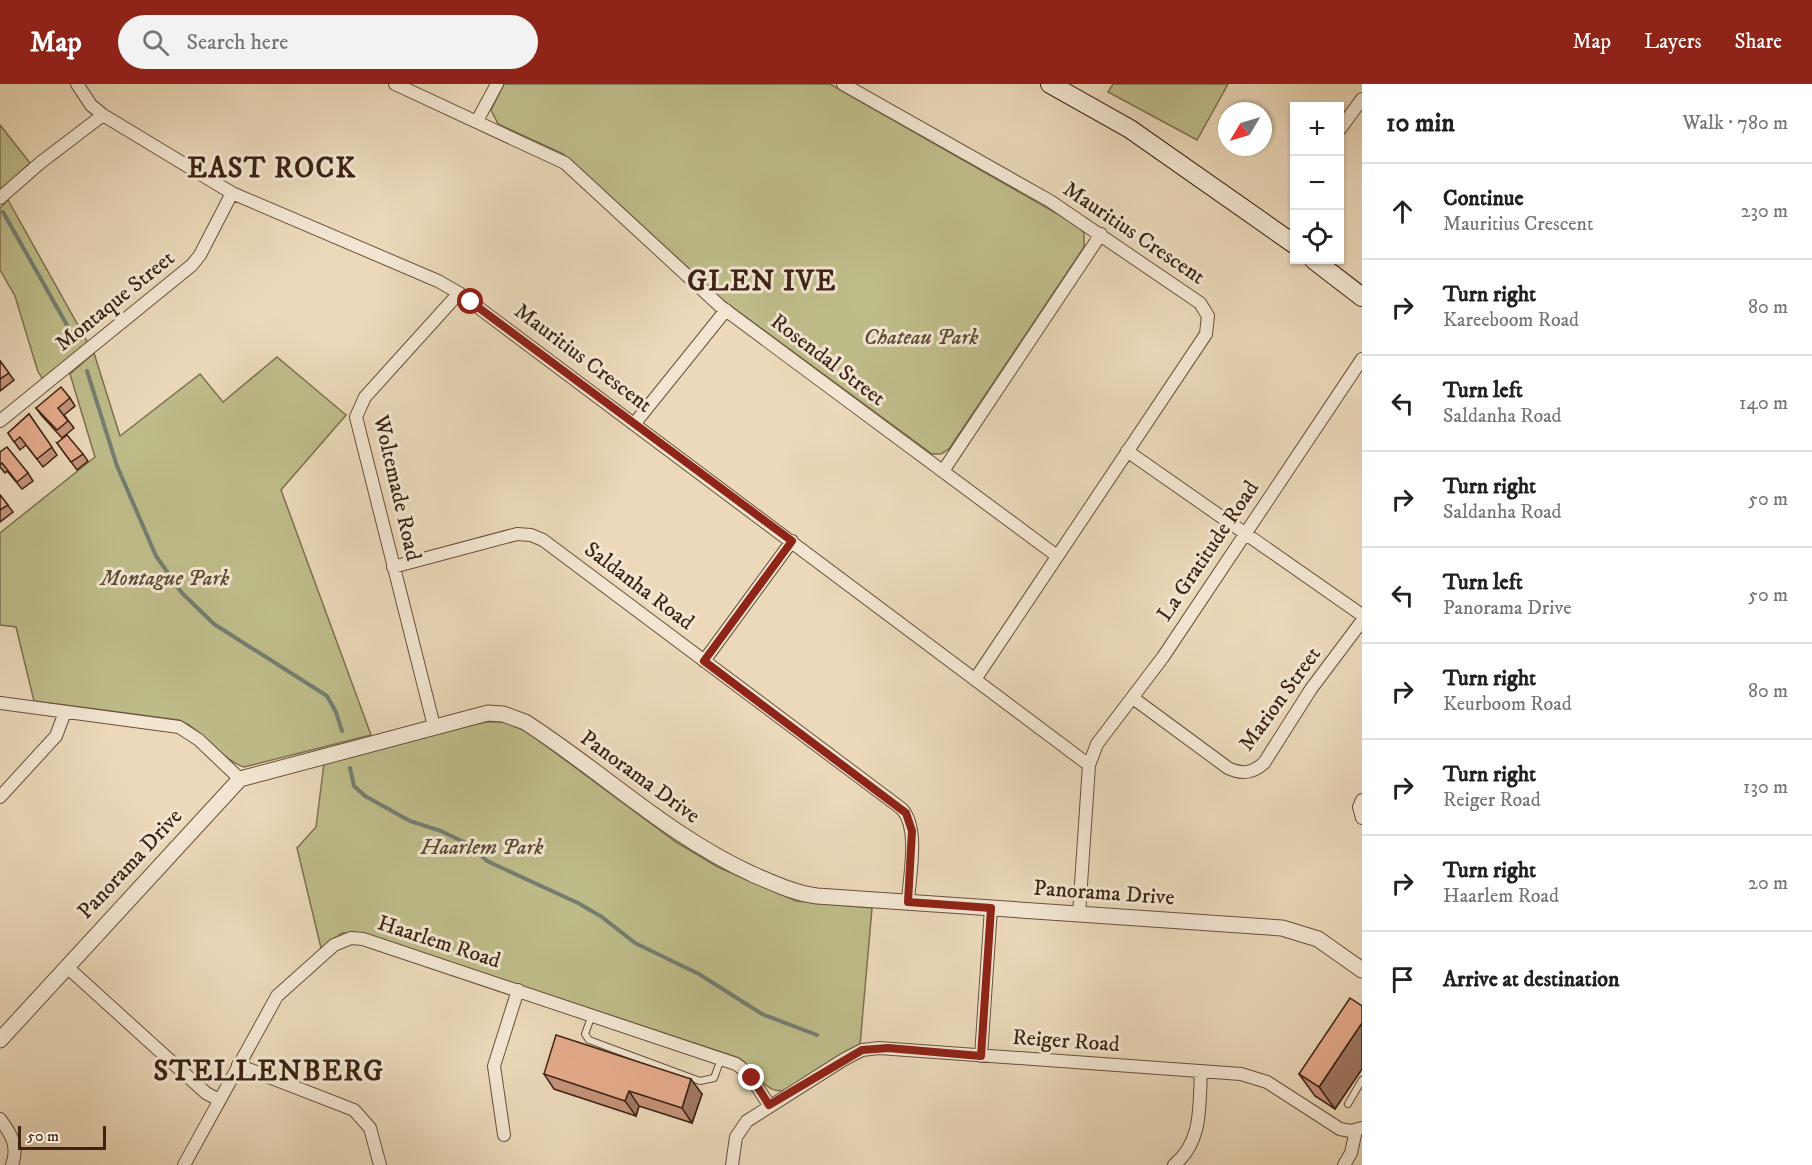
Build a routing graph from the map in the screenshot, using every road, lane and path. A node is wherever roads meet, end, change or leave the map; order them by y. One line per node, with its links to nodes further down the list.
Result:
1 (77, 84): 7 (street, Mauritius Crescent)
2 (395, 84): 8 (street, Rosendal Street)
3 (496, 84): 8 (street)
4 (843, 84): 12 (street, Mauritius Crescent)
5 (1050, 84): 13 (main road)
6 (1362, 99): 9 (street)
7 (103, 115): 10 (street, Mauritius Crescent); 11 (street)
8 (477, 122): 19 (street, Rosendal Street)
9 (1344, 124)
10 (232, 193): 17 (street, Mauritius Crescent); 21 (street, Montaque Street)
11 (0, 198)
12 (1101, 234): 23 (street, Mauritius Crescent); 24 (street)
13 (1290, 239)
14 (1319, 264): 18 (main road)
15 (1330, 264): 16 (main road)
16 (1362, 283)
17 (459, 292): 22 (street, Mauritius Crescent); 28 (street, Woltemade Road)
18 (1362, 297)
19 (726, 310): 22 (street); 24 (street, Rosendal Street)
20 (1362, 359): 25 (street, La Gratitude Road)
21 (0, 421)
22 (634, 423): 26 (street, Mauritius Crescent)
23 (1127, 451): 25 (street); 27 (street, Mauritius Crescent)
24 (943, 471): 27 (street, Rosendal Street)
25 (1246, 532): 29 (street); 33 (street, La Gratitude Road)
26 (792, 541): 31 (street); 32 (street, Mauritius Crescent)
27 (1057, 556): 32 (street, Mauritius Crescent)
28 (393, 567): 31 (street, Saldanha Road); 36 (street, Woltemade Road)
29 (1362, 615)
30 (1362, 621): 33 (street, Marion Street)
31 (704, 661): 42 (street, Saldanha Road)
32 (976, 678): 37 (street, Mauritius Crescent)
33 (1133, 698): 37 (street, La Gratitude Road)
34 (0, 703): 35 (street)
35 (65, 712): 38 (street); 39 (street)
36 (434, 726): 38 (street, Panorama Drive); 42 (street, Panorama Drive)
37 (1089, 765): 44 (street)
38 (240, 779): 45 (street, Panorama Drive)
39 (0, 797)
40 (1362, 800): 41 (street)
41 (1362, 818)
42 (908, 902): 43 (street, Panorama Drive)
43 (991, 908): 44 (street, Panorama Drive); 50 (street)
44 (1079, 914): 46 (street, Panorama Drive)
45 (67, 967): 49 (street, Panorama Drive); 55 (street)
46 (1362, 970)
47 (518, 990): 48 (street, Haarlem Road); 52 (street, Haarlem Road); 60 (street)
48 (592, 1015): 51 (street, Haarlem Road); 51 (lane)
49 (0, 1040)
50 (981, 1056): 53 (street, Reiger Road); 57 (street, Reiger Road)
51 (721, 1058): 57 (street, Haarlem Road)
52 (238, 1065): 55 (street, Haarlem Road); 63 (street)
53 (1201, 1071): 59 (street, Reiger Road); 65 (street)
54 (1362, 1080): 56 (lane)
55 (219, 1100): 62 (street, Haarlem Road)
56 (1348, 1104)
57 (769, 1105): 64 (street, Reiger Road)
58 (0, 1119): 61 (street)
59 (1359, 1129): 66 (street)
60 (504, 1135)
61 (12, 1165)
62 (184, 1165)
63 (380, 1165)
64 (732, 1165)
65 (1174, 1165)
66 (1344, 1165)

